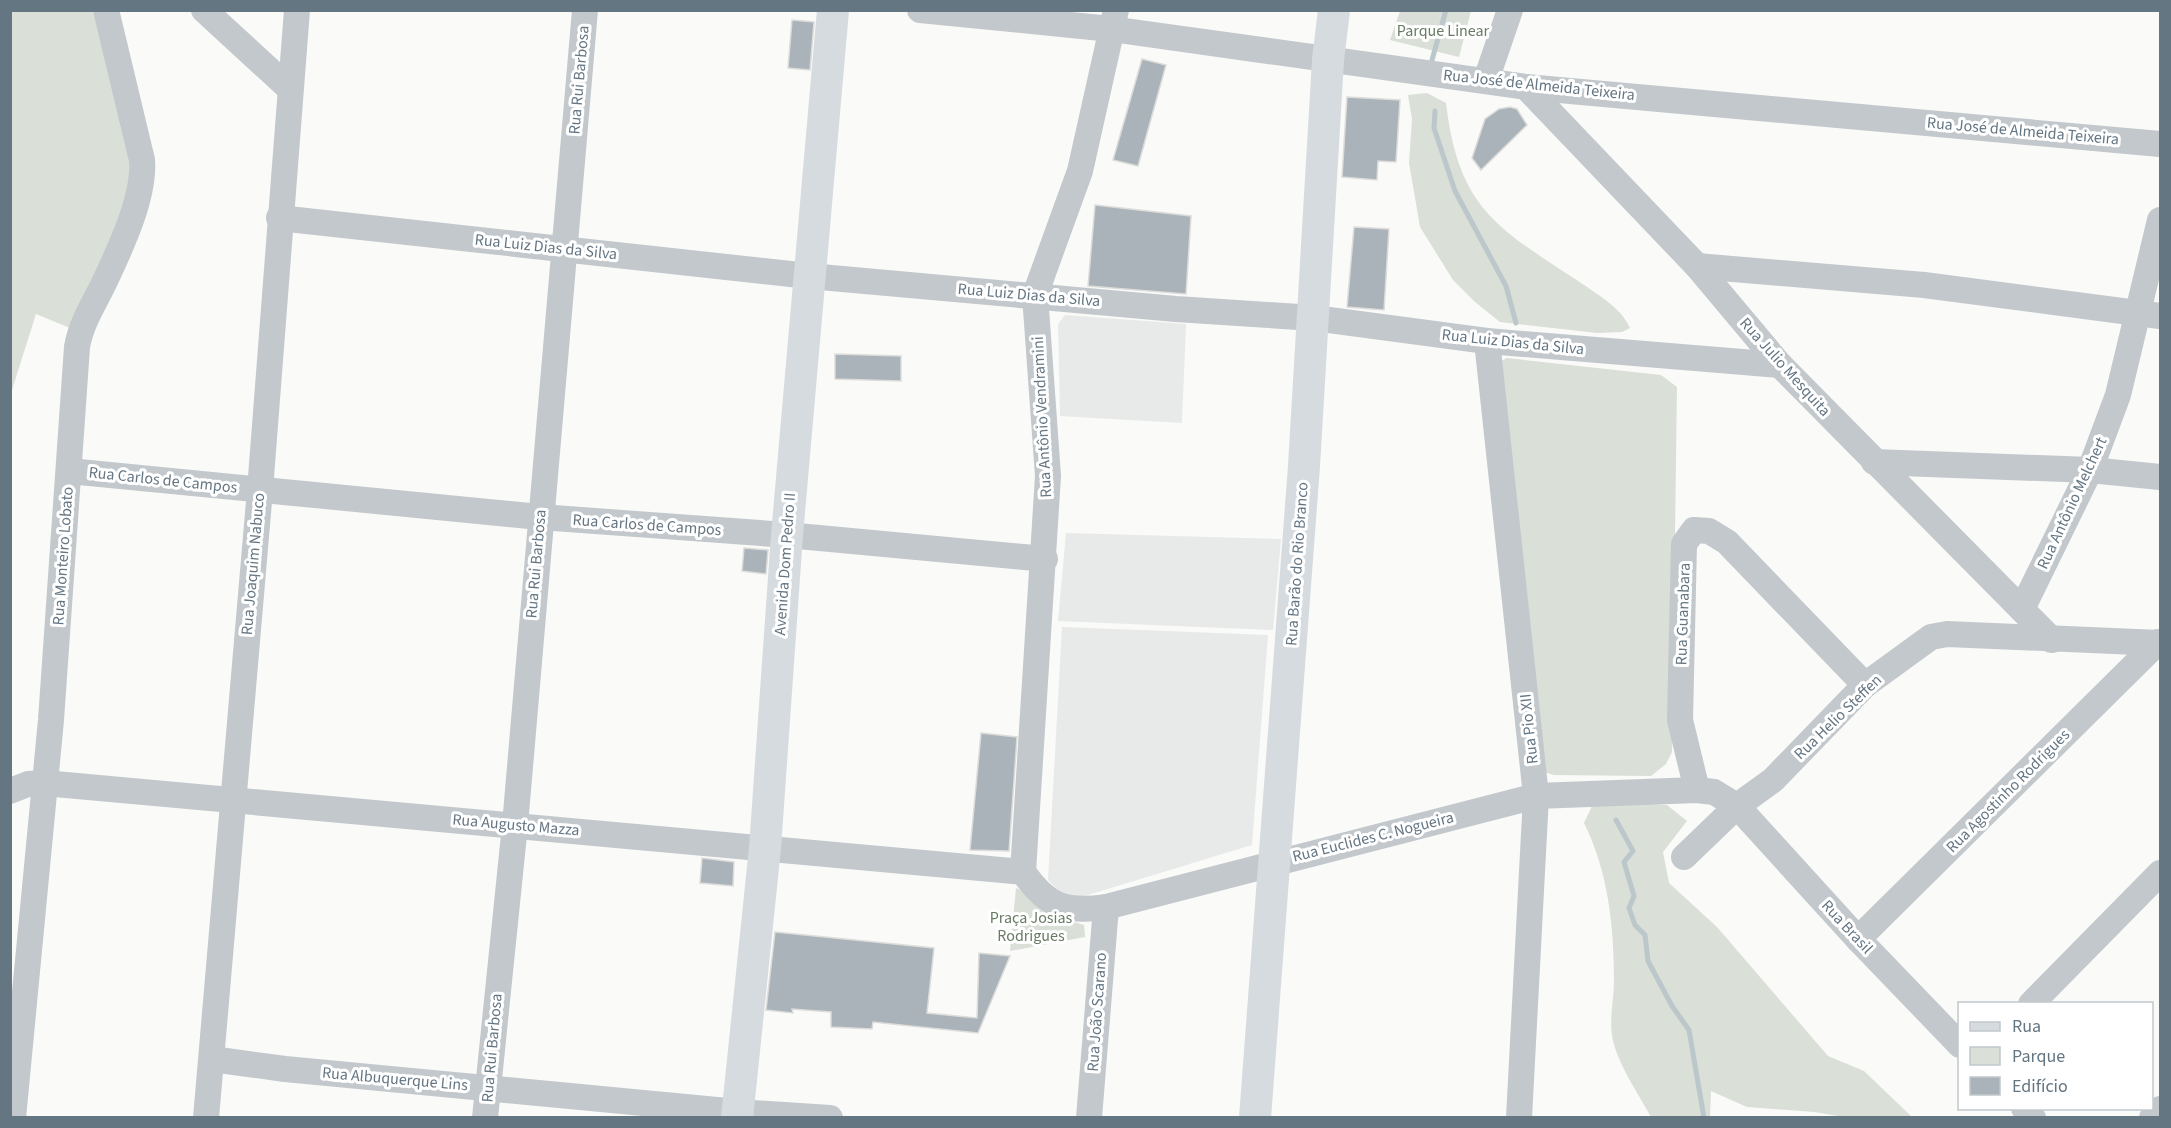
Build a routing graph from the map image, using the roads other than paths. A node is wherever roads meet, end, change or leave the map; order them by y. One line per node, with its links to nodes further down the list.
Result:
1 (106, 10): 28 (street, Rua Monteiro Lobato)
2 (204, 10): 14 (street)
3 (297, 10): 14 (street, Rua Joaquim Nabuco)
4 (585, 10): 18 (street, Rua Rui Barbosa)
5 (833, 10): 20 (main road, Avenida Dom Pedro II)
6 (920, 10): 10 (street, Rua José de Almeida Teixeira)
7 (1321, 10): 11 (street)
8 (1334, 10): 11 (main road, Rua Barão do Rio Branco)
9 (1510, 10): 12 (street)
10 (1114, 20): 11 (street, Rua José de Almeida Teixeira); 21 (street, Rua Antônio Vendramini)
11 (1330, 53): 12 (street, Rua José de Almeida Teixeira); 23 (main road, Rua Barão do Rio Branco)
12 (1486, 80): 13 (street, Rua José de Almeida Teixeira)
13 (1526, 87): 15 (street, Rua José de Almeida Teixeira); 19 (street, Rua Julio Mesquita)
14 (290, 89): 16 (street, Rua Joaquim Nabuco)
15 (2160, 144)
16 (279, 218): 18 (street, Rua Luiz Dias da Silva); 30 (street, Rua Joaquim Nabuco)
17 (2160, 220): 22 (street, Rua Antônio Melchert)
18 (565, 249): 20 (street, Rua Luiz Dias da Silva); 31 (street, Rua Rui Barbosa)
19 (1696, 266): 22 (street); 25 (street, Rua Julio Mesquita)
20 (809, 276): 21 (street, Rua Luiz Dias da Silva); 32 (main road, Avenida Dom Pedro II)
21 (1035, 295): 23 (street, Rua Luiz Dias da Silva); 33 (street, Rua Antônio Vendramini)
22 (2149, 316): 27 (street, Rua Antônio Melchert)
23 (1314, 318): 24 (street, Rua Luiz Dias da Silva); 47 (main road, Rua Barão do Rio Branco)
24 (1487, 341): 25 (street, Rua Luiz Dias da Silva); 41 (street, Rua Pio XII)
25 (1780, 365): 26 (street, Rua Julio Mesquita)
26 (1874, 462): 27 (street); 34 (street, Rua Julio Mesquita)
27 (2090, 470): 29 (street); 34 (street, Rua Antônio Melchert)
28 (69, 471): 30 (street, Rua Carlos de Campos); 38 (street, Rua Monteiro Lobato)
29 (2160, 477)
30 (260, 490): 31 (street, Rua Carlos de Campos); 42 (street, Rua Joaquim Nabuco)
31 (540, 517): 32 (street, Rua Carlos de Campos); 44 (street, Rua Rui Barbosa)
32 (787, 535): 33 (street, Rua Carlos de Campos); 45 (main road, Avenida Dom Pedro II)
33 (1045, 559): 48 (street, Rua Antônio Vendramini)
34 (2022, 609): 35 (street, Rua Julio Mesquita)
35 (2052, 640): 36 (street, Rua Helio Steffen); 37 (street, Rua Helio Steffen)
36 (2159, 643): 51 (street, Rua Agostinho Rodrigues)
37 (1865, 685): 39 (street, Rua Guanabara); 43 (street, Rua Helio Steffen)
38 (44, 783): 40 (street, Rua Augusto Mazza); 42 (street, Rua Augusto Mazza); 58 (street, Rua Monteiro Lobato)
39 (1697, 790): 41 (street, Rua Euclides C. Nogueira); 43 (street, Rua Euclides C. Nogueira)
40 (10, 791)
41 (1536, 796): 47 (street, Rua Euclides C. Nogueira); 64 (street, Rua Pio XII)
42 (232, 800): 44 (street, Rua Augusto Mazza); 54 (street, Rua Joaquim Nabuco)
43 (1737, 806): 46 (street, Rua Helio Steffen); 51 (street, Rua Brasil)
44 (514, 825): 45 (street, Rua Augusto Mazza); 55 (street, Rua Rui Barbosa)
45 (765, 848): 48 (street, Rua Augusto Mazza); 57 (main road, Avenida Dom Pedro II)
46 (1684, 857)
47 (1276, 862): 50 (street, Rua Euclides C. Nogueira); 63 (main road, Rua Barão do Rio Branco)
48 (1023, 872): 50 (street, Rua Euclides C. Nogueira)
49 (2160, 873): 52 (street)
50 (1106, 907): 62 (street, Rua João Scarano)
51 (1858, 939): 53 (street, Rua Brasil)
52 (2033, 1002)
53 (1958, 1044)
54 (212, 1059): 55 (street, Rua Albuquerque Lins); 59 (street, Rua Joaquim Nabuco)
55 (488, 1087): 57 (street, Rua Albuquerque Lins); 60 (street, Rua Rui Barbosa)
56 (2160, 1108): 65 (street)
57 (738, 1115): 61 (street, Rua Albuquerque Lins)
58 (13, 1118)
59 (206, 1118)
60 (485, 1118)
61 (830, 1118)
62 (1089, 1118)
63 (1255, 1118)
64 (1519, 1118)
65 (2152, 1118)

